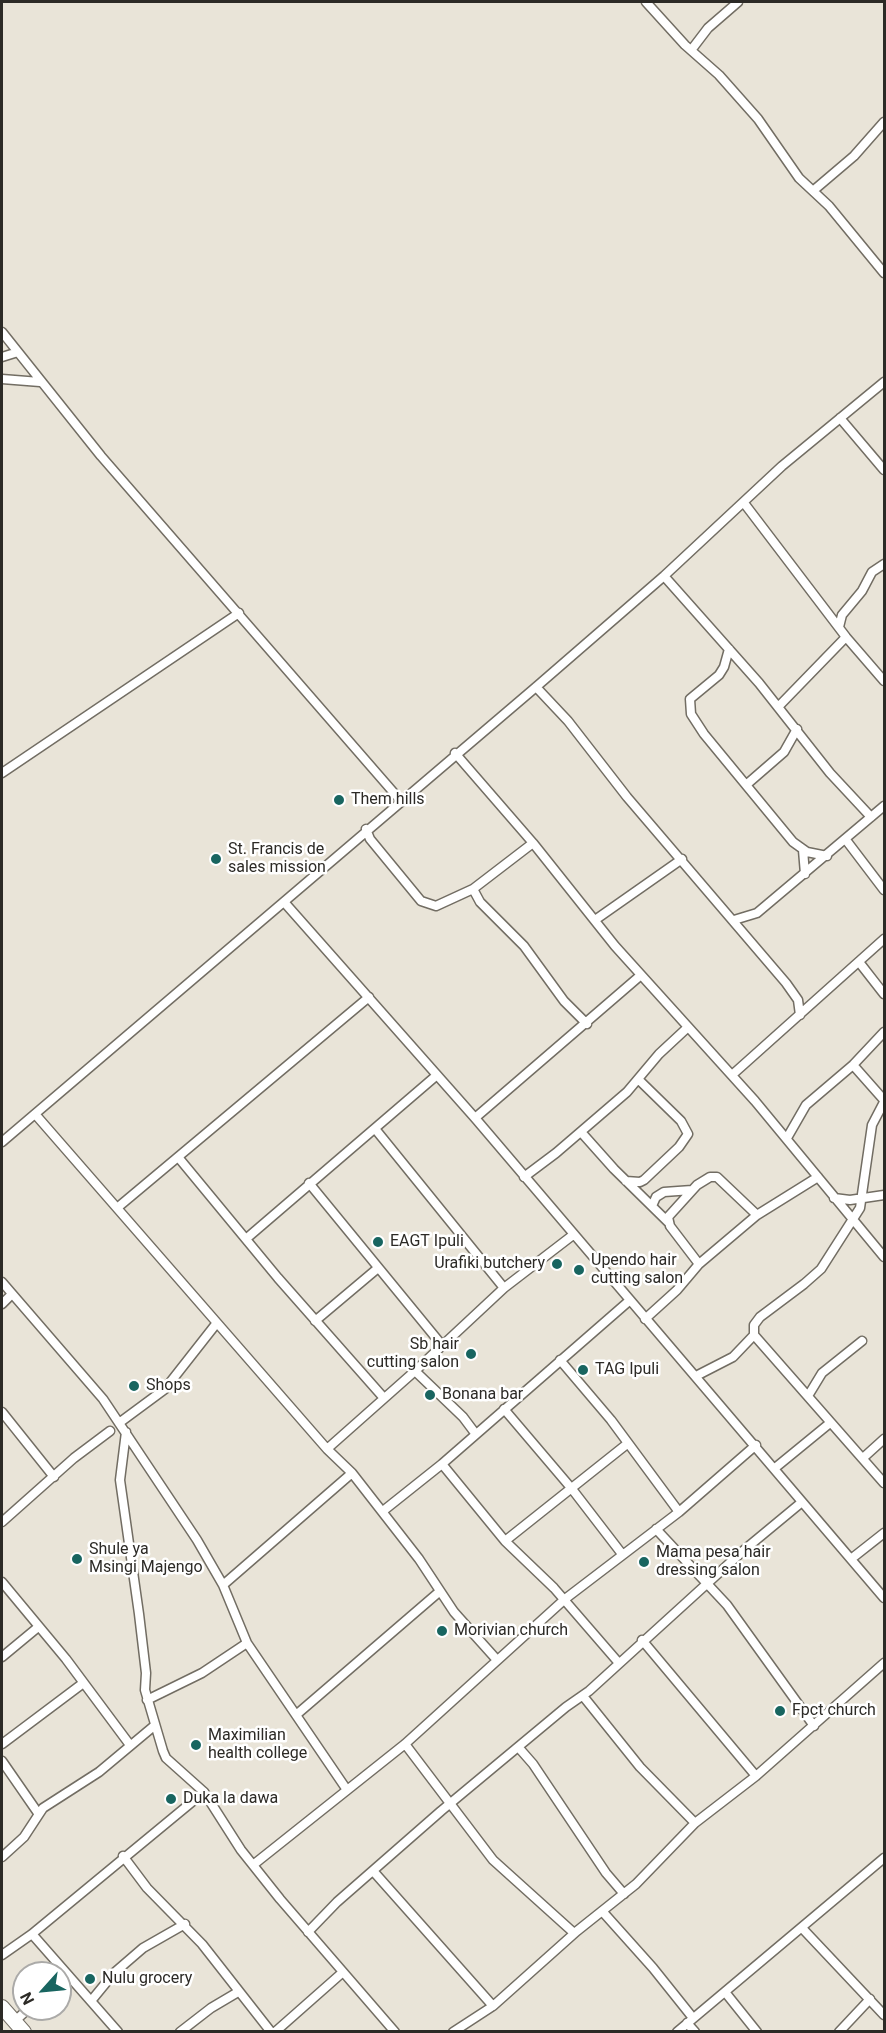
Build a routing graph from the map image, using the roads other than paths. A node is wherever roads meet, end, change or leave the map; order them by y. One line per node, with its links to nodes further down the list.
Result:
1 (646, 2): 3 (street)
2 (738, 2): 3 (street)
3 (692, 49): 5 (street)
4 (885, 122): 5 (street)
5 (814, 190): 6 (street)
6 (885, 273)
7 (2, 332): 8 (street)
8 (18, 352): 9 (street); 11 (street)
9 (2, 357)
10 (2, 379): 11 (street)
11 (41, 382): 18 (street)
12 (885, 382): 13 (street)
13 (840, 418): 14 (street); 15 (street)
14 (885, 470)
15 (744, 503): 17 (street); 19 (street)
16 (885, 564): 19 (street)
17 (664, 576): 21 (street); 23 (street)
18 (239, 613): 27 (street); 29 (street)
19 (839, 627): 20 (street)
20 (846, 637): 22 (street); 24 (street)
21 (729, 649): 24 (street); 28 (street)
22 (885, 681)
23 (536, 687): 26 (street); 37 (street)
24 (779, 706): 25 (street)
25 (796, 729): 28 (street); 31 (street)
26 (455, 753): 29 (street); 34 (street)
27 (2, 772)
28 (746, 785): 35 (street)
29 (401, 801): 32 (street)
30 (885, 806): 31 (street)
31 (871, 817): 33 (street)
32 (366, 829): 39 (street); 41 (street)
33 (846, 840): 36 (street); 40 (street)
34 (533, 843): 39 (street); 43 (street)
35 (803, 850): 36 (street); 38 (street)
36 (827, 856): 38 (street)
37 (682, 859): 43 (street); 44 (street)
38 (805, 874): 42 (street)
39 (473, 888): 52 (street)
40 (885, 890)
41 (284, 902): 50 (street); 60 (street)
42 (753, 916): 44 (street); 45 (street)
43 (595, 920): 48 (street)
44 (734, 920): 45 (street)
45 (747, 935): 51 (street)
46 (885, 939): 47 (street)
47 (859, 962): 49 (street); 51 (street)
48 (641, 975): 52 (street); 53 (street)
49 (885, 994)
50 (369, 997): 56 (street); 66 (street)
51 (801, 1015): 57 (street)
52 (587, 1024): 61 (street)
53 (687, 1028): 57 (street); 58 (street)
54 (885, 1032): 55 (street)
55 (853, 1065): 59 (street); 64 (street)
56 (437, 1075): 61 (street); 62 (street)
57 (732, 1075): 64 (street)
58 (639, 1080): 63 (street); 69 (street)
59 (885, 1101): 74 (street)
60 (35, 1114): 65 (street); 76 (street)
61 (475, 1119): 67 (street)
62 (376, 1130): 70 (street); 86 (street)
63 (581, 1132): 67 (street); 69 (street)
64 (787, 1138): 68 (street)
65 (2, 1142)
66 (178, 1157): 76 (street); 81 (street)
67 (524, 1177): 80 (street)
68 (818, 1177): 73 (street); 77 (street)
69 (626, 1181): 75 (street)
70 (309, 1183): 81 (street); 84 (street)
71 (692, 1190): 75 (street); 77 (street); 79 (street)
72 (885, 1195): 74 (street)
73 (834, 1198): 74 (street); 78 (street)
74 (862, 1198): 78 (street)
75 (652, 1206): 79 (street)
76 (117, 1208): 92 (street)
77 (757, 1215): 83 (street)
78 (851, 1220): 82 (street); 93 (street)
79 (668, 1221): 83 (street)
80 (573, 1235): 86 (street); 88 (street)
81 (247, 1238): 91 (street)
82 (885, 1257)
83 (699, 1264): 90 (street)
84 (378, 1268): 91 (street); 95 (street)
85 (2, 1282): 87 (street)
86 (504, 1288): 95 (street)
87 (12, 1294): 89 (street); 103 (street)
88 (629, 1301): 90 (street); 96 (street)
89 (2, 1304)
90 (645, 1319): 98 (street)
91 (315, 1321): 100 (street)
92 (216, 1324): 103 (street); 111 (street)
93 (754, 1335): 98 (street); 99 (street)
94 (862, 1341): 99 (street)
95 (441, 1344): 97 (street)
96 (560, 1360): 101 (street); 109 (street)
97 (415, 1371): 100 (street); 107 (street)
98 (696, 1376): 110 (street)
99 (808, 1396): 104 (street)
100 (382, 1397): 111 (street)
101 (504, 1408): 107 (street); 118 (street)
102 (3, 1418): 116 (street)
103 (119, 1423): 106 (street)
104 (830, 1423): 112 (street); 114 (street)
105 (110, 1431): 116 (street)
106 (126, 1432): 130 (street); 143 (street)
107 (475, 1433): 113 (street)
108 (885, 1439): 112 (street)
109 (627, 1444): 118 (street); 121 (street)
110 (756, 1445): 114 (street); 121 (street)
111 (327, 1449): 115 (street)
112 (863, 1458): 117 (street)
113 (442, 1464): 120 (street); 125 (street)
114 (775, 1468): 119 (street)
115 (352, 1473): 120 (street); 130 (street)
116 (54, 1477): 122 (street)
117 (885, 1483)
118 (572, 1489): 125 (street); 126 (street)
119 (802, 1502): 127 (street); 129 (street)
120 (383, 1511): 131 (street)
121 (679, 1512): 123 (street)
122 (2, 1522)
123 (657, 1529): 126 (street); 129 (street)
124 (885, 1533): 127 (street)
125 (506, 1541): 133 (street)
126 (622, 1554): 133 (street)
127 (851, 1559): 132 (street)
128 (2, 1582): 134 (street)
129 (709, 1582): 135 (street); 146 (street)
130 (223, 1585): 136 (street)
131 (439, 1592): 138 (street); 144 (street)
132 (885, 1598)
133 (565, 1599): 138 (street); 139 (street)
134 (37, 1628): 137 (street); 141 (street)
135 (642, 1640): 139 (street); 152 (street)
136 (247, 1643): 143 (street); 144 (street)
137 (2, 1657)
138 (497, 1660): 148 (street)
139 (618, 1662): 142 (street)
140 (885, 1663): 146 (street)
141 (82, 1684): 147 (street); 149 (street)
142 (583, 1696): 150 (street); 157 (street)
143 (147, 1700): 145 (street)
144 (296, 1715): 153 (street)
145 (154, 1726): 149 (street); 154 (street)
146 (814, 1726): 152 (street)
147 (2, 1744)
148 (405, 1744): 153 (street); 155 (street)
149 (130, 1745): 156 (street)
150 (519, 1748): 155 (street); 163 (street)
151 (2, 1761): 156 (street)
152 (756, 1776): 157 (street)
153 (347, 1790): 161 (street)
154 (204, 1792): 158 (street); 161 (street)
155 (450, 1804): 162 (street); 169 (street)
156 (38, 1814): 159 (street)
157 (695, 1823): 163 (street)
158 (123, 1856): 165 (street); 168 (street)
159 (2, 1857)
160 (885, 1858): 166 (street)
161 (253, 1865): 167 (street)
162 (374, 1872): 167 (street); 178 (street)
163 (624, 1894): 164 (street)
164 (602, 1911): 169 (street); 181 (street)
165 (185, 1924): 174 (street); 177 (street)
166 (802, 1928): 175 (street); 176 (street)
167 (308, 1932): 172 (street)
168 (32, 1934): 170 (street); 171 (street)
169 (574, 1934): 178 (street)
170 (2, 1955)
171 (52, 1961)
172 (343, 1972): 185 (street); 186 (street)
173 (72, 1984): 177 (street)
174 (238, 1992): 184 (street); 185 (street)
175 (725, 1992): 181 (street); 190 (street)
176 (870, 1999): 180 (street); 191 (street)
177 (91, 2001): 183 (street)
178 (493, 2006): 187 (street)
179 (2, 2007): 182 (highway)
180 (885, 2015)
181 (690, 2021): 188 (street); 189 (street)
182 (19, 2026)
183 (118, 2031)
184 (180, 2031)
185 (273, 2031)
186 (395, 2031)
187 (453, 2031)
188 (677, 2031)
189 (695, 2031)
190 (757, 2031)
191 (838, 2031)

